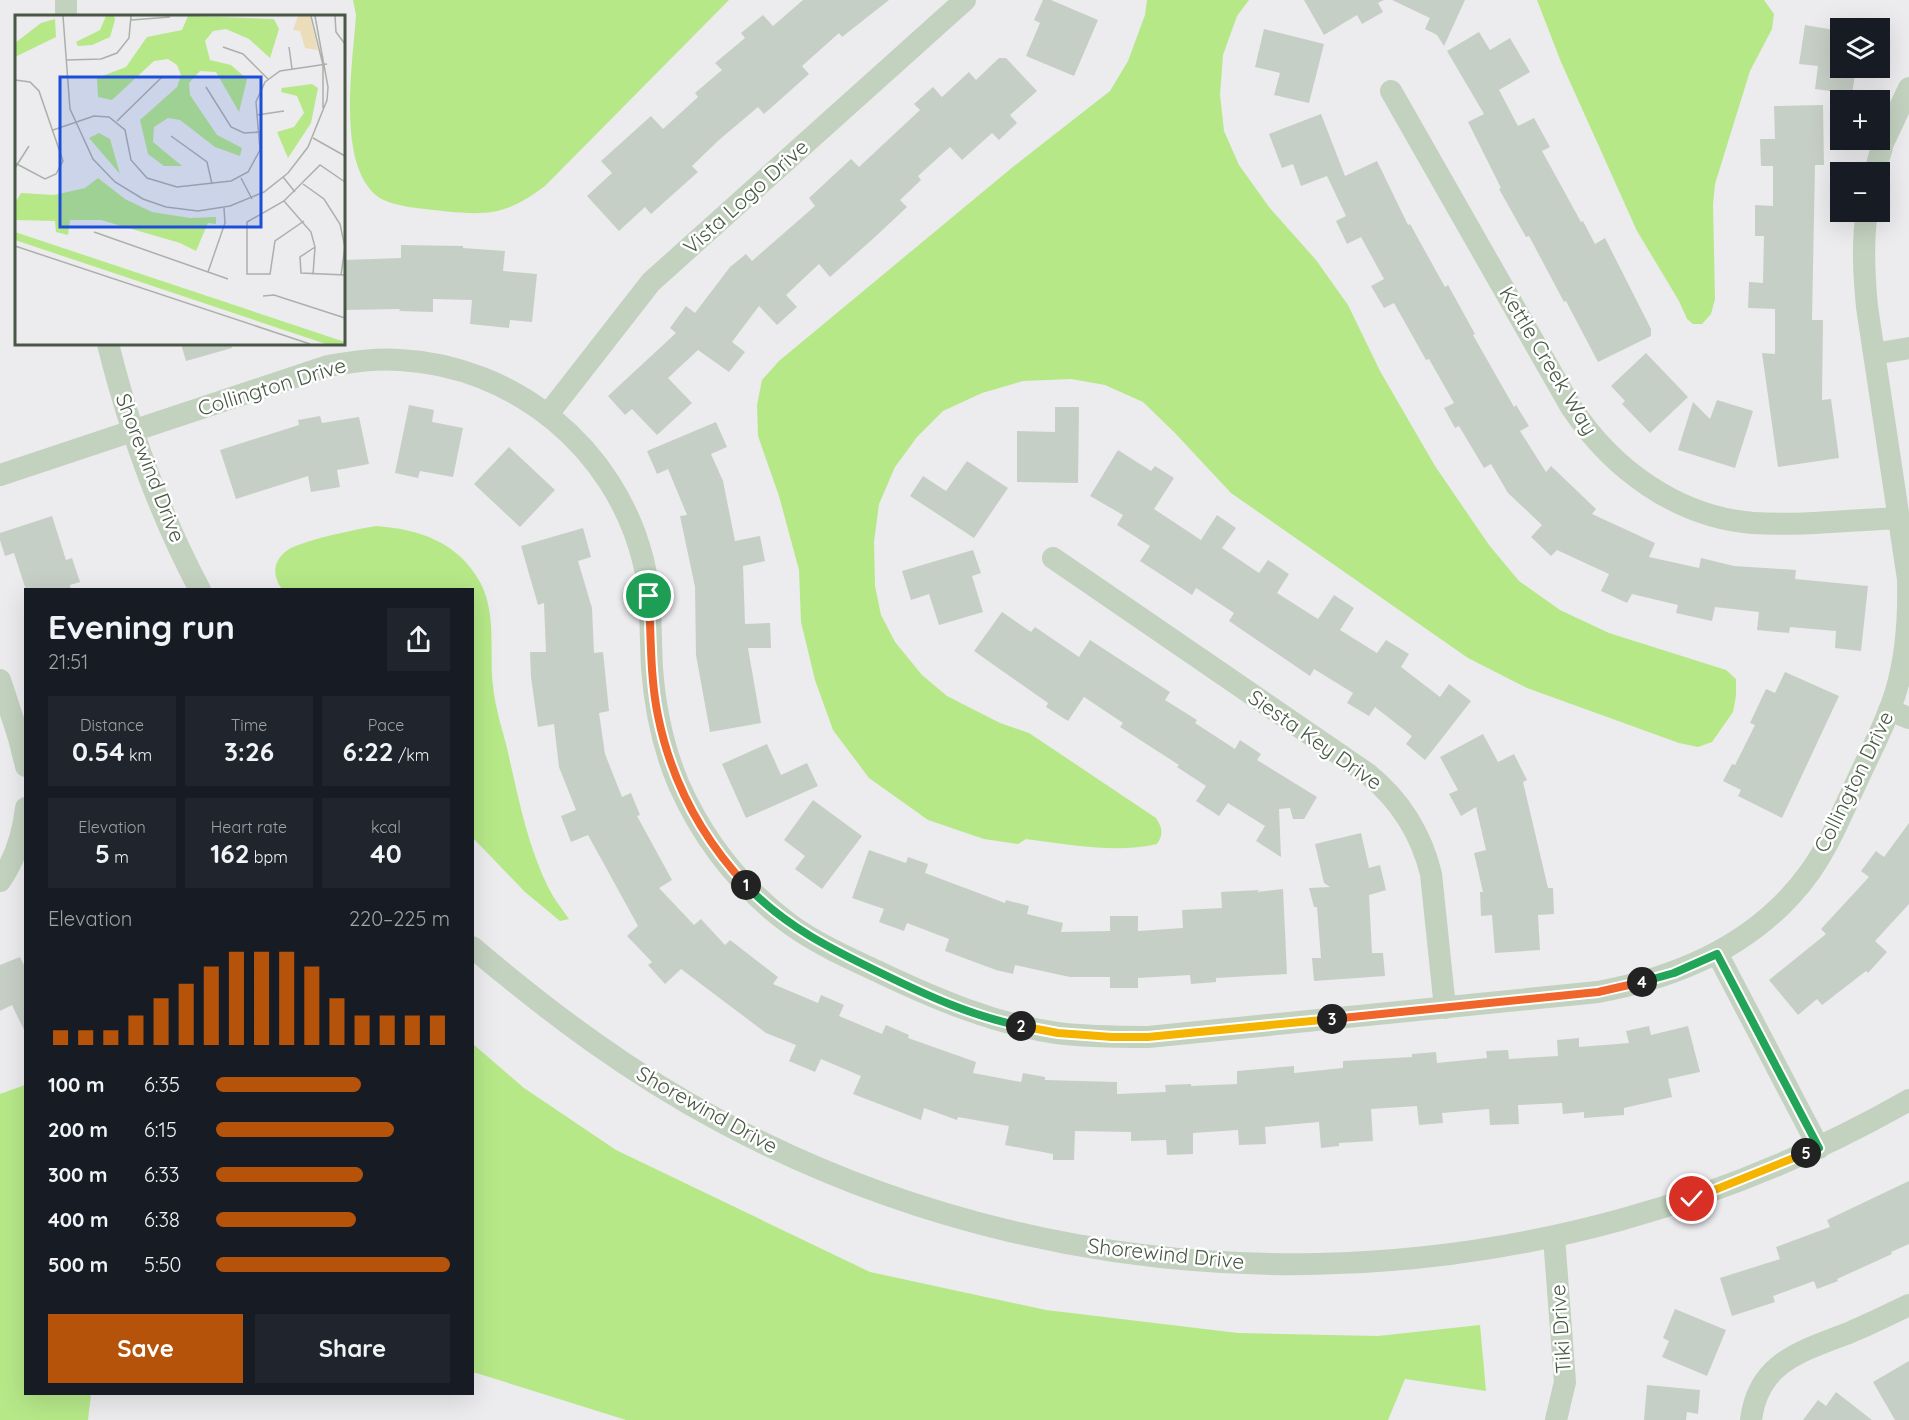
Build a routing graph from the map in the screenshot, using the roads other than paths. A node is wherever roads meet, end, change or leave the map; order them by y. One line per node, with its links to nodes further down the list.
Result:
1 (965, 0): 9 (street, Vista Logo Drive)
2 (1909, 88): 4 (street)
3 (1391, 91): 12 (street, Kettle Creek Way)
4 (1878, 162)
5 (1865, 222): 8 (street, Collington Drive)
6 (108, 345): 10 (street, Shorewind Drive)
7 (1909, 348): 8 (street)
8 (1874, 354): 12 (street, Collington Drive)
9 (548, 414): 10 (street, Collington Drive); 23 (street, Collington Drive)
10 (133, 430): 11 (street, Collington Drive); 14 (street, Shorewind Drive)
11 (0, 475)
12 (1899, 518): 16 (street, Collington Drive)
13 (1053, 558): 23 (street, Siesta Key Drive)
14 (199, 588)
15 (0, 680): 17 (street)
16 (1899, 714): 22 (street, Collington Drive)
17 (24, 758)
18 (24, 824): 19 (street)
19 (20, 853): 20 (street)
20 (0, 881)
21 (474, 949): 26 (street, Shorewind Drive)
22 (1717, 954): 23 (street, Collington Drive); 25 (street)
23 (1445, 1008)
24 (1909, 1100): 25 (street, Shorewind Drive)
25 (1819, 1148): 26 (street, Shorewind Drive)
26 (1554, 1237): 28 (street, Tiki Drive)
27 (1909, 1305): 29 (street)
28 (1556, 1420)
29 (1751, 1420)

